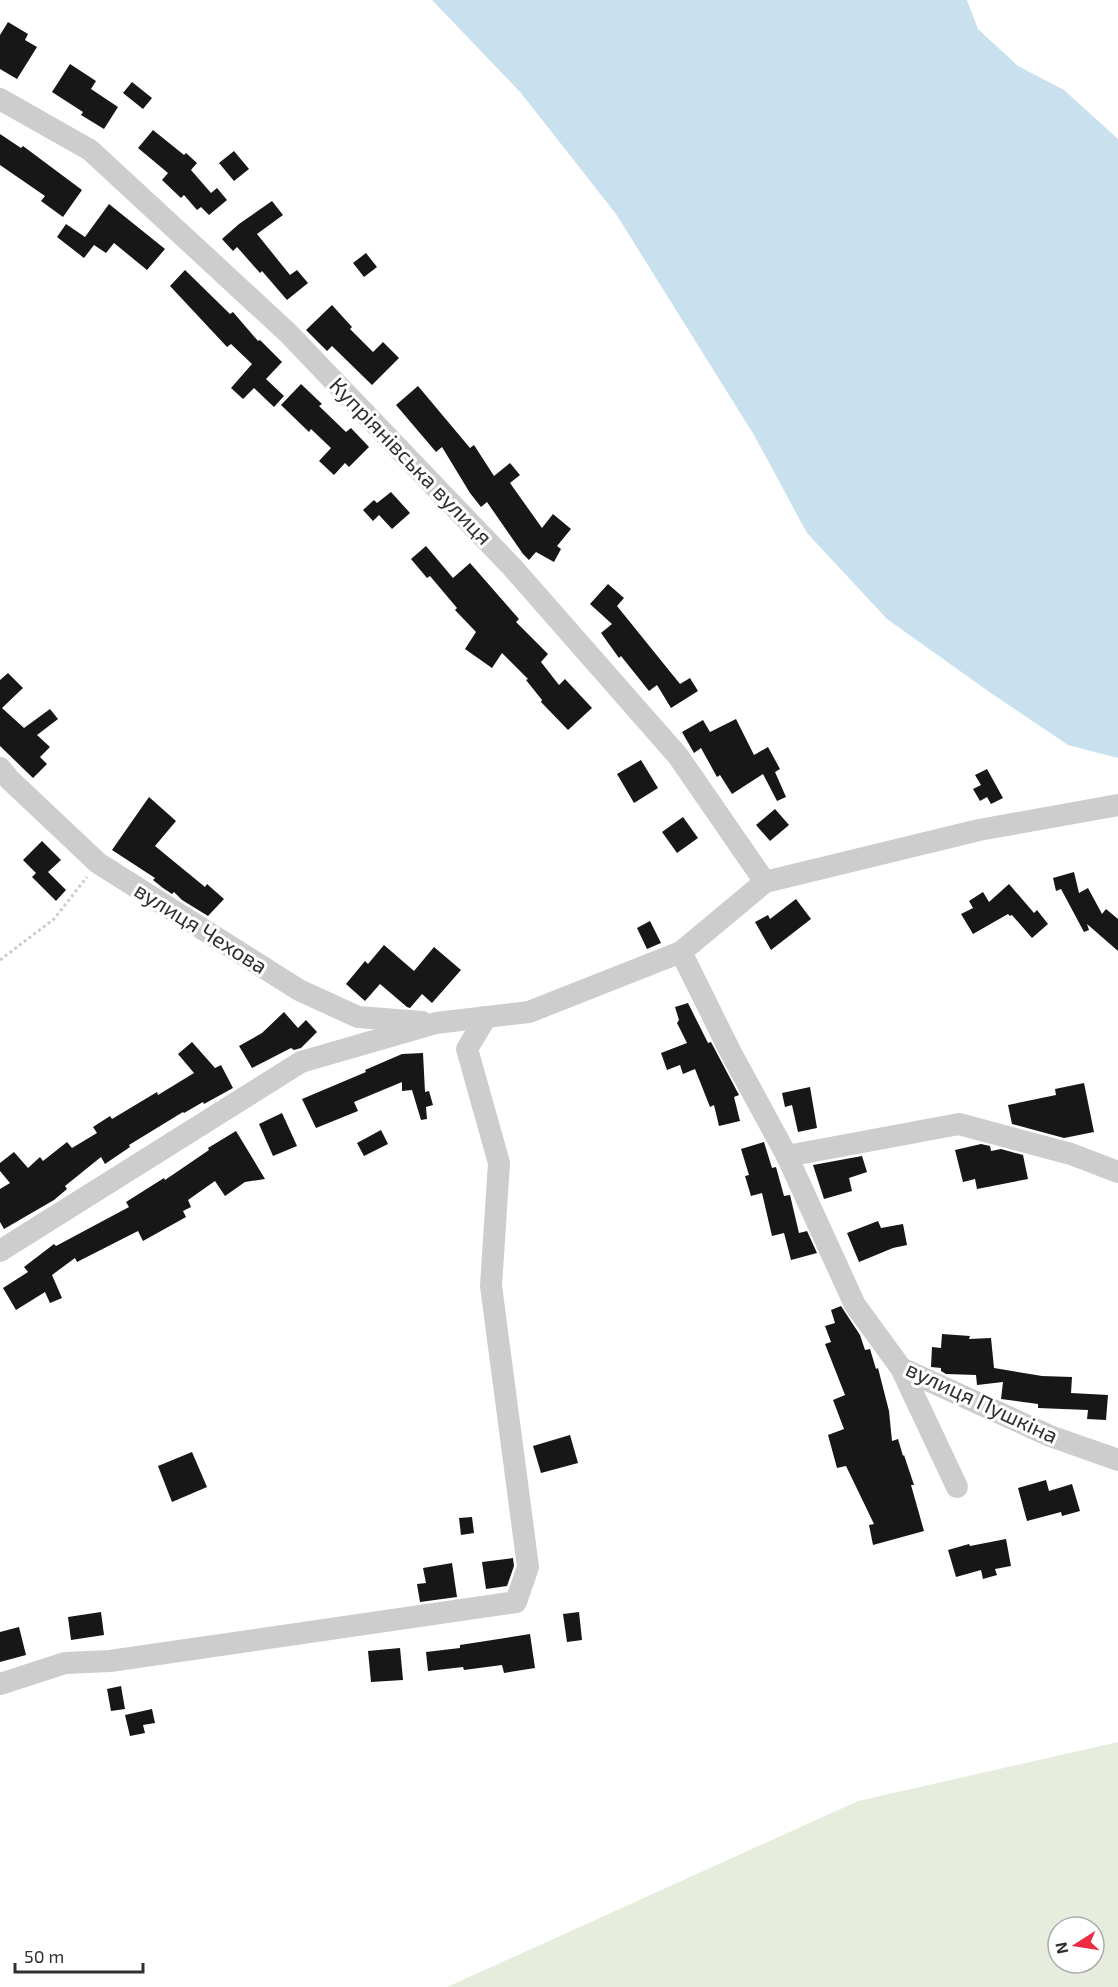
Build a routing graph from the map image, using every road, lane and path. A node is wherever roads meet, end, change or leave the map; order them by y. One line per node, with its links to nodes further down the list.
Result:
1 (0, 99): 5 (street, Купріянівська вулиця)
2 (0, 768): 4 (street, вулиця Чехова)
3 (1118, 804): 5 (street)
4 (98, 863): 7 (path); 9 (street, вулиця Чехова)
5 (765, 882): 6 (street)
6 (681, 952): 8 (street); 10 (street, вулиця Пушкіна)
7 (0, 960)
8 (486, 1017): 9 (street); 16 (street)
9 (436, 1023): 12 (street)
10 (787, 1156): 11 (street); 13 (street, вулиця Пушкіна)
11 (1118, 1172)
12 (0, 1251)
13 (901, 1368): 14 (street, вулиця Пушкіна); 15 (street)
14 (1118, 1460)
15 (957, 1487)
16 (0, 1684)

